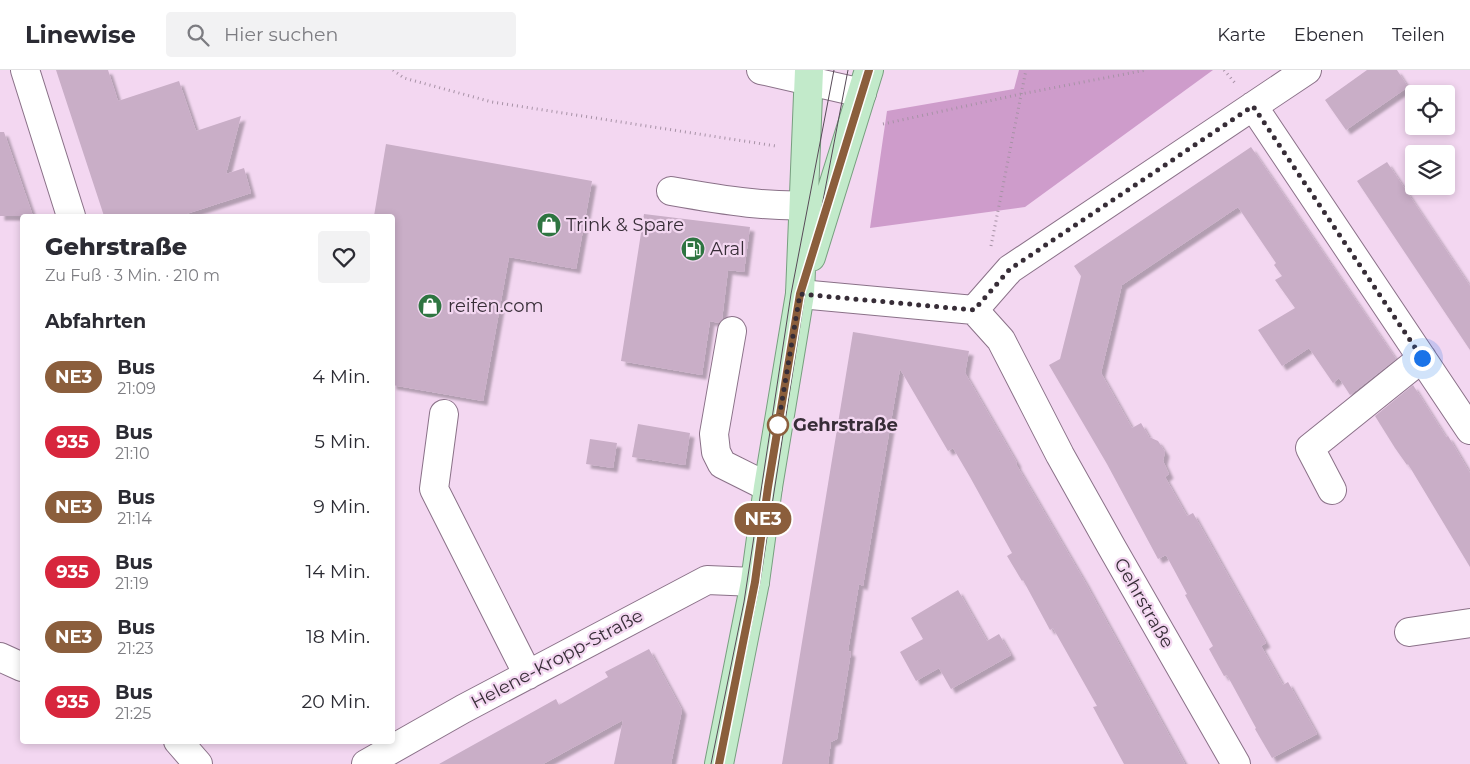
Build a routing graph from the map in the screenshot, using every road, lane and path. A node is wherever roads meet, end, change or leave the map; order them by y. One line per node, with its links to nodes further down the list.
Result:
1 (25, 70): 15 (street)
2 (394, 70): 12 (path)
3 (761, 70): 7 (street)
4 (1026, 70): 9 (path)
5 (1146, 70): 9 (path)
6 (1307, 70): 10 (street)
7 (809, 76): 8 (street); 12 (main road)
8 (866, 81): 11 (main road)
9 (1021, 94): 11 (path); 16 (path)
10 (1253, 106): 18 (street); 20 (street)
11 (852, 126): 14 (main road)
12 (806, 150): 14 (main road)
13 (671, 191): 14 (street)
14 (816, 204): 17 (main road)
15 (70, 214)
16 (990, 256)
17 (800, 294): 18 (street); 23 (main road)
18 (974, 310): 35 (street, Gehrstraße)
19 (732, 331): 23 (street)
20 (1422, 358): 22 (street); 24 (street)
21 (444, 414): 30 (street)
22 (1470, 430)
23 (768, 487): 25 (main road)
24 (1332, 490)
25 (755, 582): 30 (street, Helene-Kropp-Straße); 34 (main road)
26 (1470, 624): 27 (street)
27 (1410, 632)
28 (0, 657): 29 (street)
29 (20, 666)
30 (528, 675): 33 (street, Helene-Kropp-Straße)
31 (181, 744): 32 (street)
32 (198, 764)
33 (366, 764)
34 (719, 764)
35 (1236, 764)

